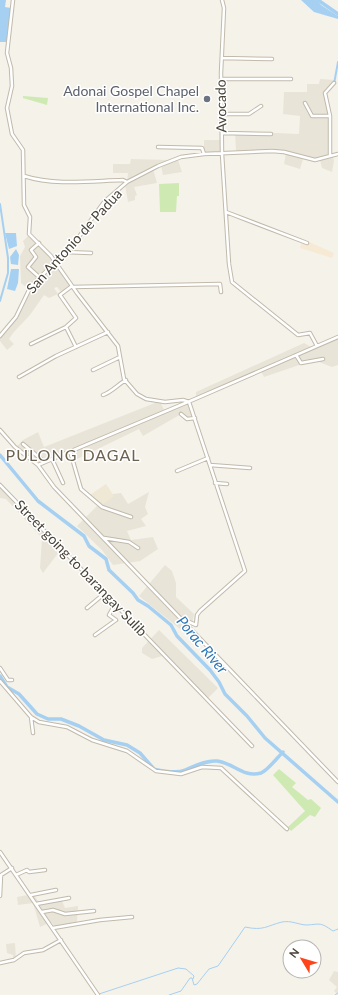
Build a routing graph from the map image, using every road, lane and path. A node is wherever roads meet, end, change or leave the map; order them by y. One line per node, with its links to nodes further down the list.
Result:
1 (13, 0): 19 (street)
2 (222, 0): 3 (street, Avocado)
3 (222, 58): 4 (street); 5 (street, Avocado)
4 (272, 60)
5 (221, 79): 6 (street); 10 (street, Avocado)
6 (291, 79)
7 (334, 83): 11 (street)
8 (305, 103): 11 (street)
9 (261, 106): 10 (street)
10 (222, 114): 12 (street, Avocado)
11 (330, 116): 18 (street)
12 (222, 133): 13 (street); 16 (street, Avocado)
13 (271, 134)
14 (158, 147): 15 (street)
15 (204, 154): 16 (street, San Antonio de Padua); 20 (street, San Antonio de Padua)
16 (222, 154): 18 (street, San Antonio de Padua); 21 (street, Avocado)
17 (338, 154): 18 (street, San Antonio de Padua)
18 (330, 156)
19 (24, 176): 20 (street); 22 (street)
20 (127, 182): 24 (street, San Antonio de Padua)
21 (226, 212): 23 (street); 35 (street, Avocado)
22 (39, 243): 26 (street); 27 (street)
23 (307, 243)
24 (64, 252): 25 (street); 26 (street, San Antonio de Padua)
25 (91, 252)
26 (55, 261): 27 (street, San Antonio de Padua); 28 (street)
27 (39, 277): 32 (street, San Antonio de Padua)
28 (72, 287): 29 (street); 30 (street); 31 (street)
29 (221, 292)
30 (66, 326): 34 (street); 36 (street)
31 (108, 332): 36 (street); 38 (street)
32 (0, 336)
33 (338, 337): 35 (street)
34 (31, 344)
35 (317, 346): 37 (street)
36 (76, 347): 41 (street)
37 (296, 355): 39 (street); 44 (street)
38 (120, 357): 40 (street); 42 (street)
39 (324, 359)
40 (93, 370)
41 (19, 377)
42 (126, 380): 43 (street); 44 (street)
43 (104, 395)
44 (189, 402): 46 (street); 49 (street)
45 (181, 414): 46 (street)
46 (195, 418): 50 (street)
47 (0, 430): 53 (street)
48 (23, 444): 52 (street)
49 (70, 452): 51 (street); 61 (street)
50 (208, 458): 54 (street); 56 (street)
51 (52, 459): 52 (street); 57 (street)
52 (43, 463): 53 (street)
53 (38, 465): 62 (street)
54 (210, 465): 55 (street); 58 (street)
55 (250, 468)
56 (177, 471)
57 (62, 483)
58 (215, 483): 59 (street); 67 (street)
59 (227, 484)
60 (0, 485): 64 (street, Street going to barangay Sulib)
61 (131, 518)
62 (104, 538): 63 (street); 67 (street)
63 (138, 548)
64 (105, 593): 65 (street, Street going to barangay Sulib); 66 (street)
65 (115, 604): 68 (street); 74 (street, Street going to barangay Sulib)
66 (87, 608)
67 (180, 618): 75 (street)
68 (95, 635)
69 (0, 668): 70 (street)
70 (12, 680)
71 (0, 681): 72 (street)
72 (31, 717): 73 (street); 76 (street)
73 (33, 733)
74 (252, 746)
75 (338, 782)
76 (287, 829)
77 (0, 852): 78 (street)
78 (12, 868): 80 (street); 82 (street)
79 (45, 870): 80 (street)
80 (16, 875): 83 (street)
81 (56, 890): 83 (street)
82 (0, 896)
83 (30, 896): 85 (street)
84 (69, 898): 85 (street)
85 (36, 904): 87 (street)
86 (94, 911): 87 (street)
87 (42, 912): 89 (street)
88 (132, 917): 89 (street)
89 (53, 928): 90 (street)
90 (62, 940): 91 (street); 92 (street)
91 (0, 963)
92 (98, 995)

